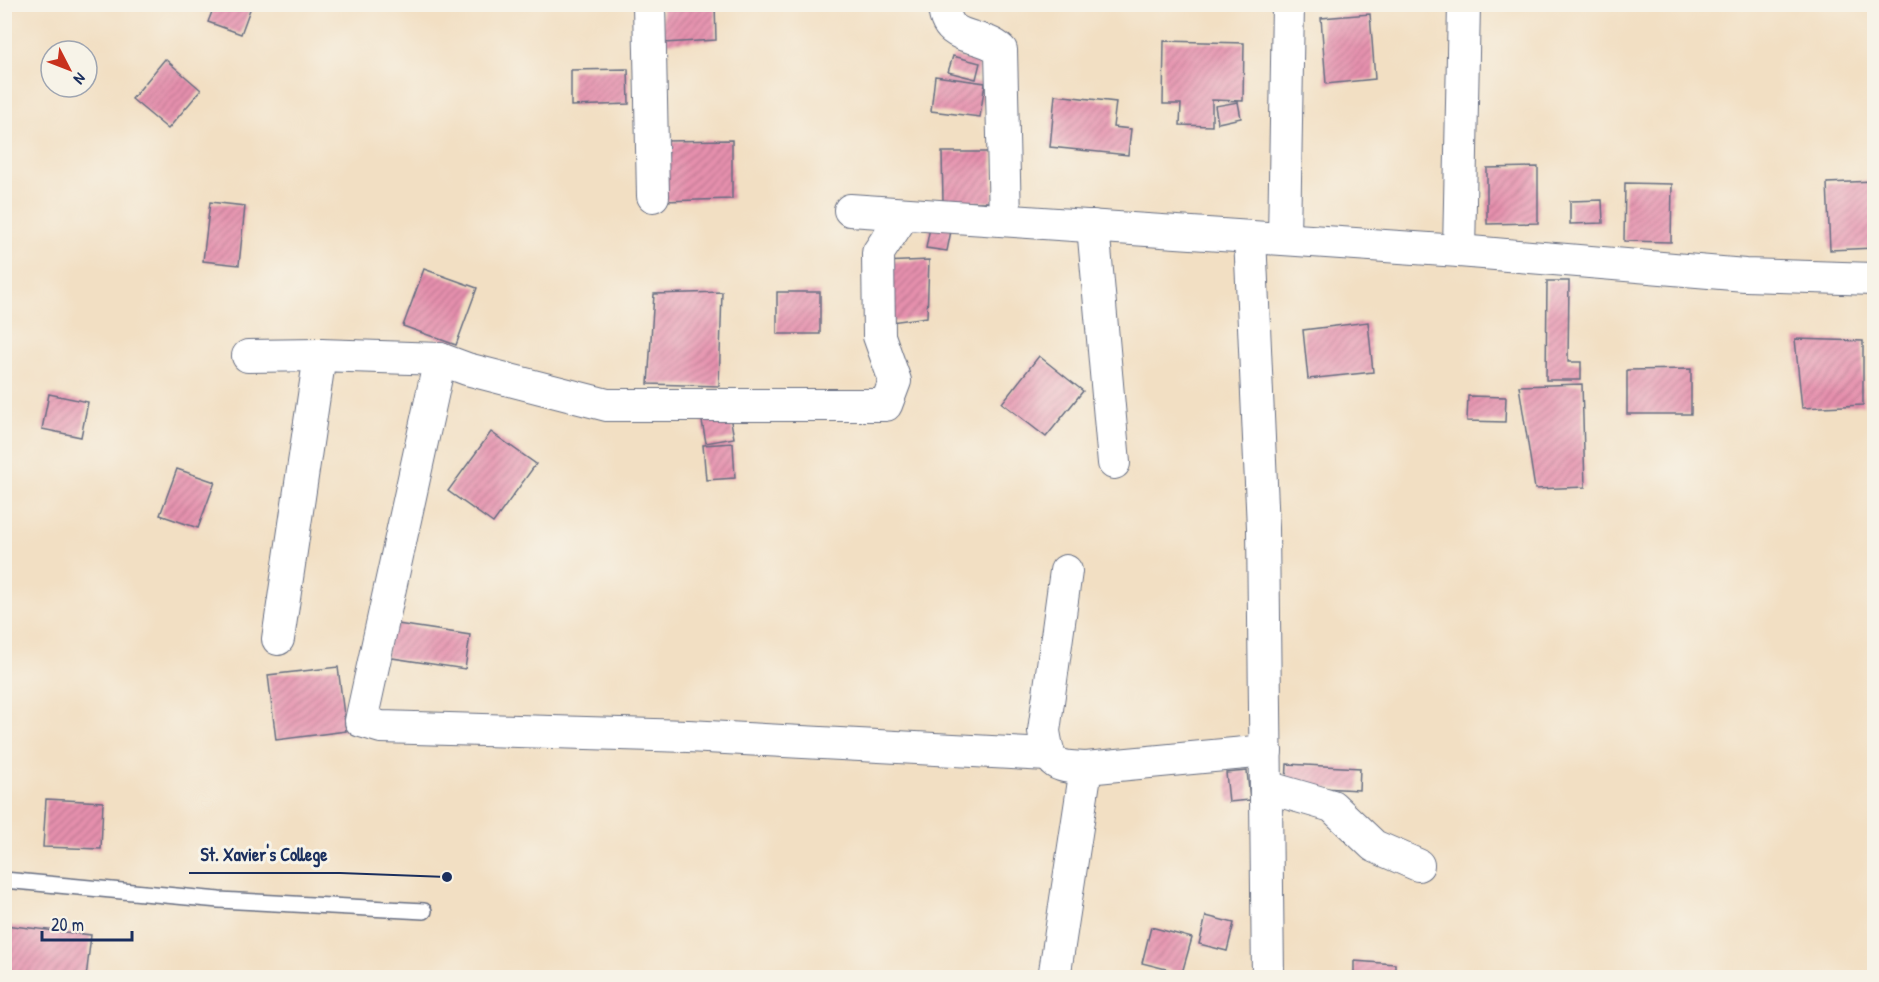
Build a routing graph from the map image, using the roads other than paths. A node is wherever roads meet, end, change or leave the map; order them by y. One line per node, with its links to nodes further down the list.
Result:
1 (649, 4): 5 (street)
2 (944, 4): 8 (street)
3 (1288, 4): 11 (street)
4 (1464, 4): 12 (street)
5 (653, 196)
6 (850, 210): 7 (street)
7 (904, 214): 8 (street); 16 (street)
8 (1005, 220): 9 (street)
9 (1093, 226): 10 (street); 17 (street)
10 (1250, 237): 11 (street); 20 (street)
11 (1284, 239): 12 (street)
12 (1459, 252): 13 (street)
13 (1875, 279)
14 (321, 355): 15 (street); 16 (street); 19 (street)
15 (248, 356)
16 (440, 359): 21 (street)
17 (1114, 463)
18 (1066, 571): 21 (street)
19 (278, 639)
20 (1266, 751): 22 (street); 23 (street)
21 (1048, 755): 22 (street)
22 (1086, 768): 27 (street)
23 (1266, 787): 24 (street); 28 (street)
24 (1418, 865)
25 (4, 880): 26 (lane)
26 (424, 911)
27 (1054, 978)
28 (1268, 978)

